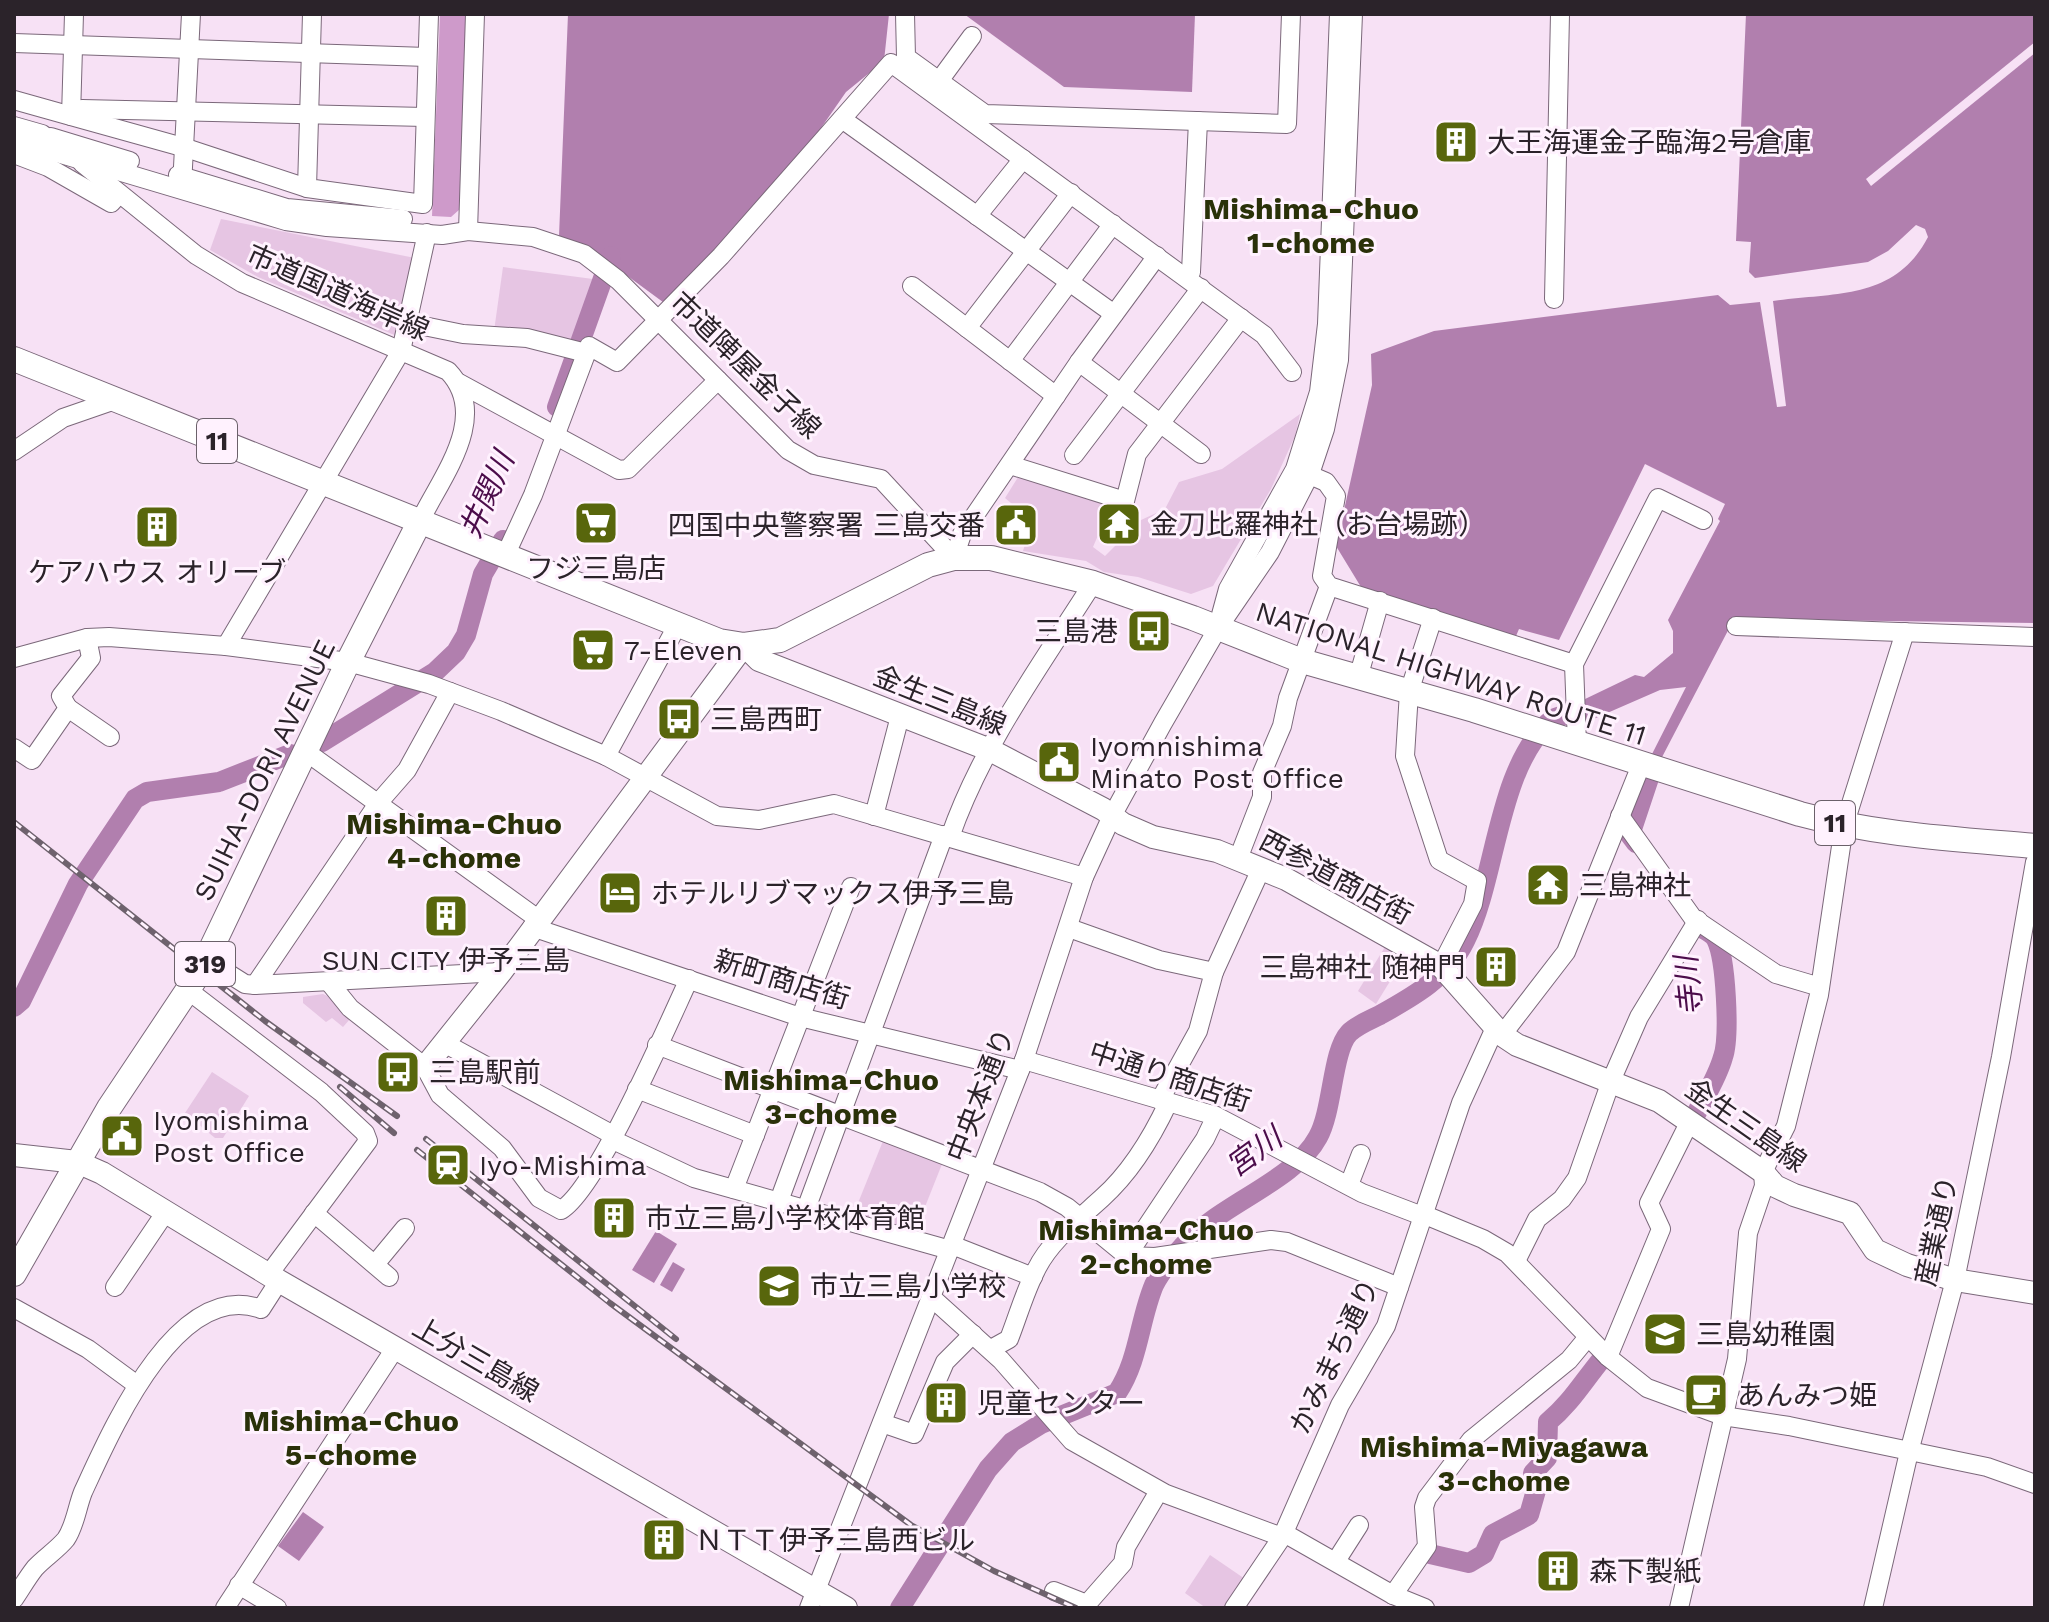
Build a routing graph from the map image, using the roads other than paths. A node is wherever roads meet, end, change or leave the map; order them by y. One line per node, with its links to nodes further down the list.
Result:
1 (74, 14): 13 (street)
2 (191, 14): 14 (street)
3 (312, 14): 15 (street)
4 (429, 14): 16 (street)
5 (475, 14): 39 (street)
6 (905, 14): 17 (street)
7 (1291, 14): 24 (street)
8 (1339, 14): 69 (street)
9 (1353, 14): 69 (street)
10 (1560, 14): 46 (street)
11 (972, 36): 17 (street)
12 (14, 43): 13 (street)
13 (73, 45): 14 (street); 21 (street)
14 (189, 49): 15 (street); 19 (street)
15 (311, 53): 16 (street); 20 (street)
16 (427, 57): 22 (street)
17 (939, 81): 24 (street)
18 (14, 100): 21 (street)
19 (187, 109): 20 (street); 21 (street); 28 (street)
20 (309, 113): 22 (street); 34 (street)
21 (71, 116): 28 (street)
22 (425, 117): 34 (street)
23 (842, 119): 31 (street); 37 (street); 49 (street)
24 (1198, 121): 44 (street)
25 (14, 126): 26 (street, 市道国道海岸線)
26 (42, 134): 30 (street, 市道国道海岸線); 33 (street)
27 (14, 140): 30 (street, 市道国道海岸線)
28 (186, 148): 33 (street); 34 (street)
29 (14, 154): 36 (street)
30 (76, 158): 32 (street); 36 (street, 市道国道海岸線)
31 (1023, 159): 35 (street); 37 (street)
32 (139, 176): 33 (street); 36 (street)
33 (182, 183): 39 (street); 40 (street)
34 (307, 188)
35 (1071, 193): 38 (street); 41 (street)
36 (125, 198): 53 (street, 市道国道海岸線)
37 (977, 216): 41 (street)
38 (1113, 224): 42 (street); 43 (street)
39 (468, 231): 40 (street); 49 (street, 市道陣屋金子線)
40 (427, 233): 50 (street)
41 (1026, 251): 43 (street); 51 (street)
42 (1157, 256): 44 (street); 47 (street)
43 (1069, 282): 47 (street); 55 (street)
44 (1194, 283): 48 (street); 60 (street)
45 (912, 286): 51 (street)
46 (1554, 299)
47 (1114, 314): 56 (street)
48 (1241, 318): 57 (street); 63 (street)
49 (659, 322): 52 (street); 58 (street, 市道陣屋金子線)
50 (409, 323): 52 (street); 53 (street)
51 (967, 328): 55 (street)
52 (579, 350): 64 (street)
53 (401, 351): 59 (street, 市道国道海岸線); 70 (street)
54 (14, 359): 62 (highway, NATIONAL HIGHWAY ROUTE 11 / 11)
55 (1010, 361): 61 (street)
56 (1079, 362): 60 (street); 61 (street)
57 (1292, 372)
58 (718, 380): 64 (street, 市道国道海岸線); 74 (street, 市道陣屋金子線)
59 (459, 383): 64 (street, 市道国道海岸線); 72 (street)
60 (1121, 394): 63 (street); 67 (street)
61 (1056, 396): 68 (street)
62 (115, 400): 65 (street); 70 (highway, NATIONAL HIGHWAY ROUTE 11 / 11)
63 (1160, 423): 66 (street); 68 (street)
64 (548, 432): 73 (street)
65 (14, 451)
66 (1201, 454)
67 (1074, 455)
68 (1010, 465): 74 (street)
69 (1302, 472): 76 (street); 81 (street, 中央本通り)
70 (323, 484): 72 (highway, NATIONAL HIGHWAY ROUTE 11 / 11); 86 (street)
71 (1703, 520): 90 (street)
72 (420, 521): 73 (highway, NATIONAL HIGHWAY ROUTE 11 / 11); 89 (highway, SUIHA-DORI AVENUE / 319)
73 (496, 552): 79 (highway, NATIONAL HIGHWAY ROUTE 11 / 11)
74 (954, 558): 75 (highway, NATIONAL HIGHWAY ROUTE 11 / 11); 85 (highway, NATIONAL HIGHWAY ROUTE 11 / 11)
75 (1093, 583): 81 (highway, NATIONAL HIGHWAY ROUTE 11 / 11); 99 (street)
76 (1329, 586): 77 (street); 88 (street)
77 (1380, 601): 78 (street); 91 (street)
78 (1433, 618): 90 (street); 93 (street)
79 (677, 626): 85 (highway, NATIONAL HIGHWAY ROUTE 11 / 11); 101 (street)
80 (1736, 626): 82 (street)
81 (1218, 628): 88 (highway, NATIONAL HIGHWAY ROUTE 11 / 11); 106 (street, 中央本通り)
82 (1905, 632): 83 (street); 108 (street)
83 (2035, 637)
84 (87, 638): 86 (street); 87 (street); 94 (street)
85 (744, 645): 95 (main road, 金生三島線); 103 (main road)
86 (226, 646): 89 (street)
87 (14, 658)
88 (1302, 661): 91 (highway, NATIONAL HIGHWAY ROUTE 11 / 11); 111 (street)
89 (348, 662): 92 (street); 100 (highway, SUIHA-DORI AVENUE / 319)
90 (1574, 664): 97 (street)
91 (1358, 678): 93 (highway, NATIONAL HIGHWAY ROUTE 11 / 11)
92 (450, 692): 101 (street); 104 (street)
93 (1409, 692): 97 (highway, NATIONAL HIGHWAY ROUTE 11 / 11); 120 (street)
94 (68, 708): 96 (street); 98 (street)
95 (900, 716): 99 (main road, 金生三島線); 105 (street)
96 (110, 737)
97 (1571, 738): 102 (highway, NATIONAL HIGHWAY ROUTE 11 / 11)
98 (14, 748)
99 (990, 750): 106 (main road, 金生三島線); 109 (street)
100 (305, 751): 104 (street, 新町商店街); 119 (highway, SUIHA-DORI AVENUE / 319)
101 (606, 756): 103 (street)
102 (1641, 765): 107 (street, かみまち通り); 108 (highway, NATIONAL HIGHWAY ROUTE 11 / 11)
103 (646, 777): 105 (street); 116 (main road)
104 (379, 802): 116 (street, 新町商店街); 125 (street)
105 (874, 816): 109 (street)
106 (1112, 816): 111 (main road, 西参道商店街); 114 (street, 中央本通り)
107 (1628, 825): 117 (street); 129 (street, かみまち通り)
108 (1844, 826): 110 (highway, NATIONAL HIGHWAY ROUTE 11 / 11); 126 (street)
109 (947, 836): 114 (street); 130 (street)
110 (2035, 846)
111 (1238, 859): 113 (main road, 西参道商店街)
112 (2035, 862): 165 (street, 産業通り)
113 (1261, 869): 120 (main road, 西参道商店街); 122 (street)
114 (1084, 877): 118 (street, 中央本通り)
115 (851, 887): 128 (street)
116 (535, 923): 121 (main road); 123 (street, 新町商店街)
117 (1696, 925): 126 (street); 135 (street)
118 (1069, 928): 122 (street); 133 (street, 中央本通り)
119 (207, 960): 125 (street); 127 (highway, SUIHA-DORI AVENUE / 319)
120 (1446, 970): 129 (main road, 金生三島線)
121 (501, 972): 124 (street); 131 (main road)
122 (1214, 972): 138 (street)
123 (689, 979): 128 (street, 新町商店街); 132 (street)
124 (329, 982): 125 (street); 134 (street)
125 (255, 985)
126 (1820, 987): 149 (street)
127 (189, 991): 147 (highway, SUIHA-DORI AVENUE / 319); 155 (street)
128 (800, 1017): 130 (street, 新町商店街); 137 (street)
129 (1498, 1032): 135 (main road, 金生三島線); 157 (street, かみまち通り)
130 (870, 1034): 133 (street, 新町商店街); 140 (street)
131 (444, 1043): 134 (main road); 144 (street)
132 (657, 1045): 136 (street); 137 (street)
133 (1022, 1065): 138 (street, 中通り商店街); 148 (street, 中央本通り)
134 (425, 1067): 144 (street)
135 (1611, 1081): 142 (main road, 金生三島線); 161 (street)
136 (637, 1089): 143 (street); 144 (street)
137 (773, 1090): 139 (street); 143 (street)
138 (1164, 1102): 141 (street, 中通り商店街); 156 (street)
139 (814, 1106): 140 (street); 152 (street)
140 (839, 1116): 148 (street); 153 (street)
141 (1216, 1116): 150 (street, 中通り商店街); 160 (street)
142 (1689, 1123): 149 (main road, 金生三島線); 175 (street)
143 (755, 1135): 151 (street)
144 (612, 1137): 151 (street)
145 (1361, 1154): 150 (street)
146 (14, 1155): 147 (main road)
147 (77, 1162): 154 (main road, 上分三島線); 162 (highway, 319)
148 (983, 1168): 156 (street); 159 (street, 中央本通り)
149 (1763, 1172): 165 (main road, 金生三島線); 177 (street)
150 (1349, 1185): 157 (street, 中通り商店街)
151 (734, 1189): 152 (street)
152 (779, 1201): 153 (street)
153 (806, 1209): 159 (street)
154 (165, 1213): 163 (main road, 上分三島線); 166 (street)
155 (314, 1213): 158 (street); 163 (street)
156 (1079, 1216): 160 (street); 164 (street)
157 (1425, 1216): 161 (street, 中通り商店街); 167 (street, かみまち通り)
158 (405, 1228)
159 (951, 1247): 164 (street); 169 (street, 中央本通り)
160 (1127, 1256): 167 (street)
161 (1516, 1261): 172 (street, 中通り商店街)
162 (17, 1263)
163 (274, 1277): 173 (main road, 上分三島線); 176 (street)
164 (1033, 1277): 174 (street)
165 (1955, 1280): 168 (main road, 金生三島線); 179 (street, 産業通り)
166 (115, 1287)
167 (1399, 1287): 183 (street, かみまち通り)
168 (2035, 1293)
169 (931, 1297): 171 (street); 178 (street, 中央本通り)
170 (14, 1308): 176 (street)
171 (973, 1334): 174 (street); 178 (street)
172 (1588, 1337): 175 (street, 中通り商店街); 187 (street)
173 (396, 1347): 185 (street); 189 (main road, 上分三島線)
174 (991, 1349): 181 (street)
175 (1608, 1357): 177 (street, 中通り商店街)
176 (137, 1385): 188 (street)
177 (1723, 1416): 179 (street, 中通り商店街); 196 (street)
178 (882, 1423): 189 (street, 中央本通り)
179 (1909, 1452): 180 (street, 中通り商店街); 190 (street, 産業通り)
180 (2035, 1484)
181 (1159, 1491): 183 (street); 186 (street)
182 (1359, 1525): 184 (street)
183 (1283, 1535): 184 (street); 194 (street, かみまち通り)
184 (1336, 1561): 187 (street)
185 (239, 1585): 191 (street); 192 (street)
186 (1054, 1591)
187 (1393, 1595): 195 (street)
188 (14, 1599)
189 (813, 1600): 193 (main road, 上分三島線)
190 (1873, 1606)
191 (225, 1608)
192 (277, 1608)
193 (846, 1608)
194 (1234, 1608)
195 (1425, 1608)
196 (1679, 1608)

